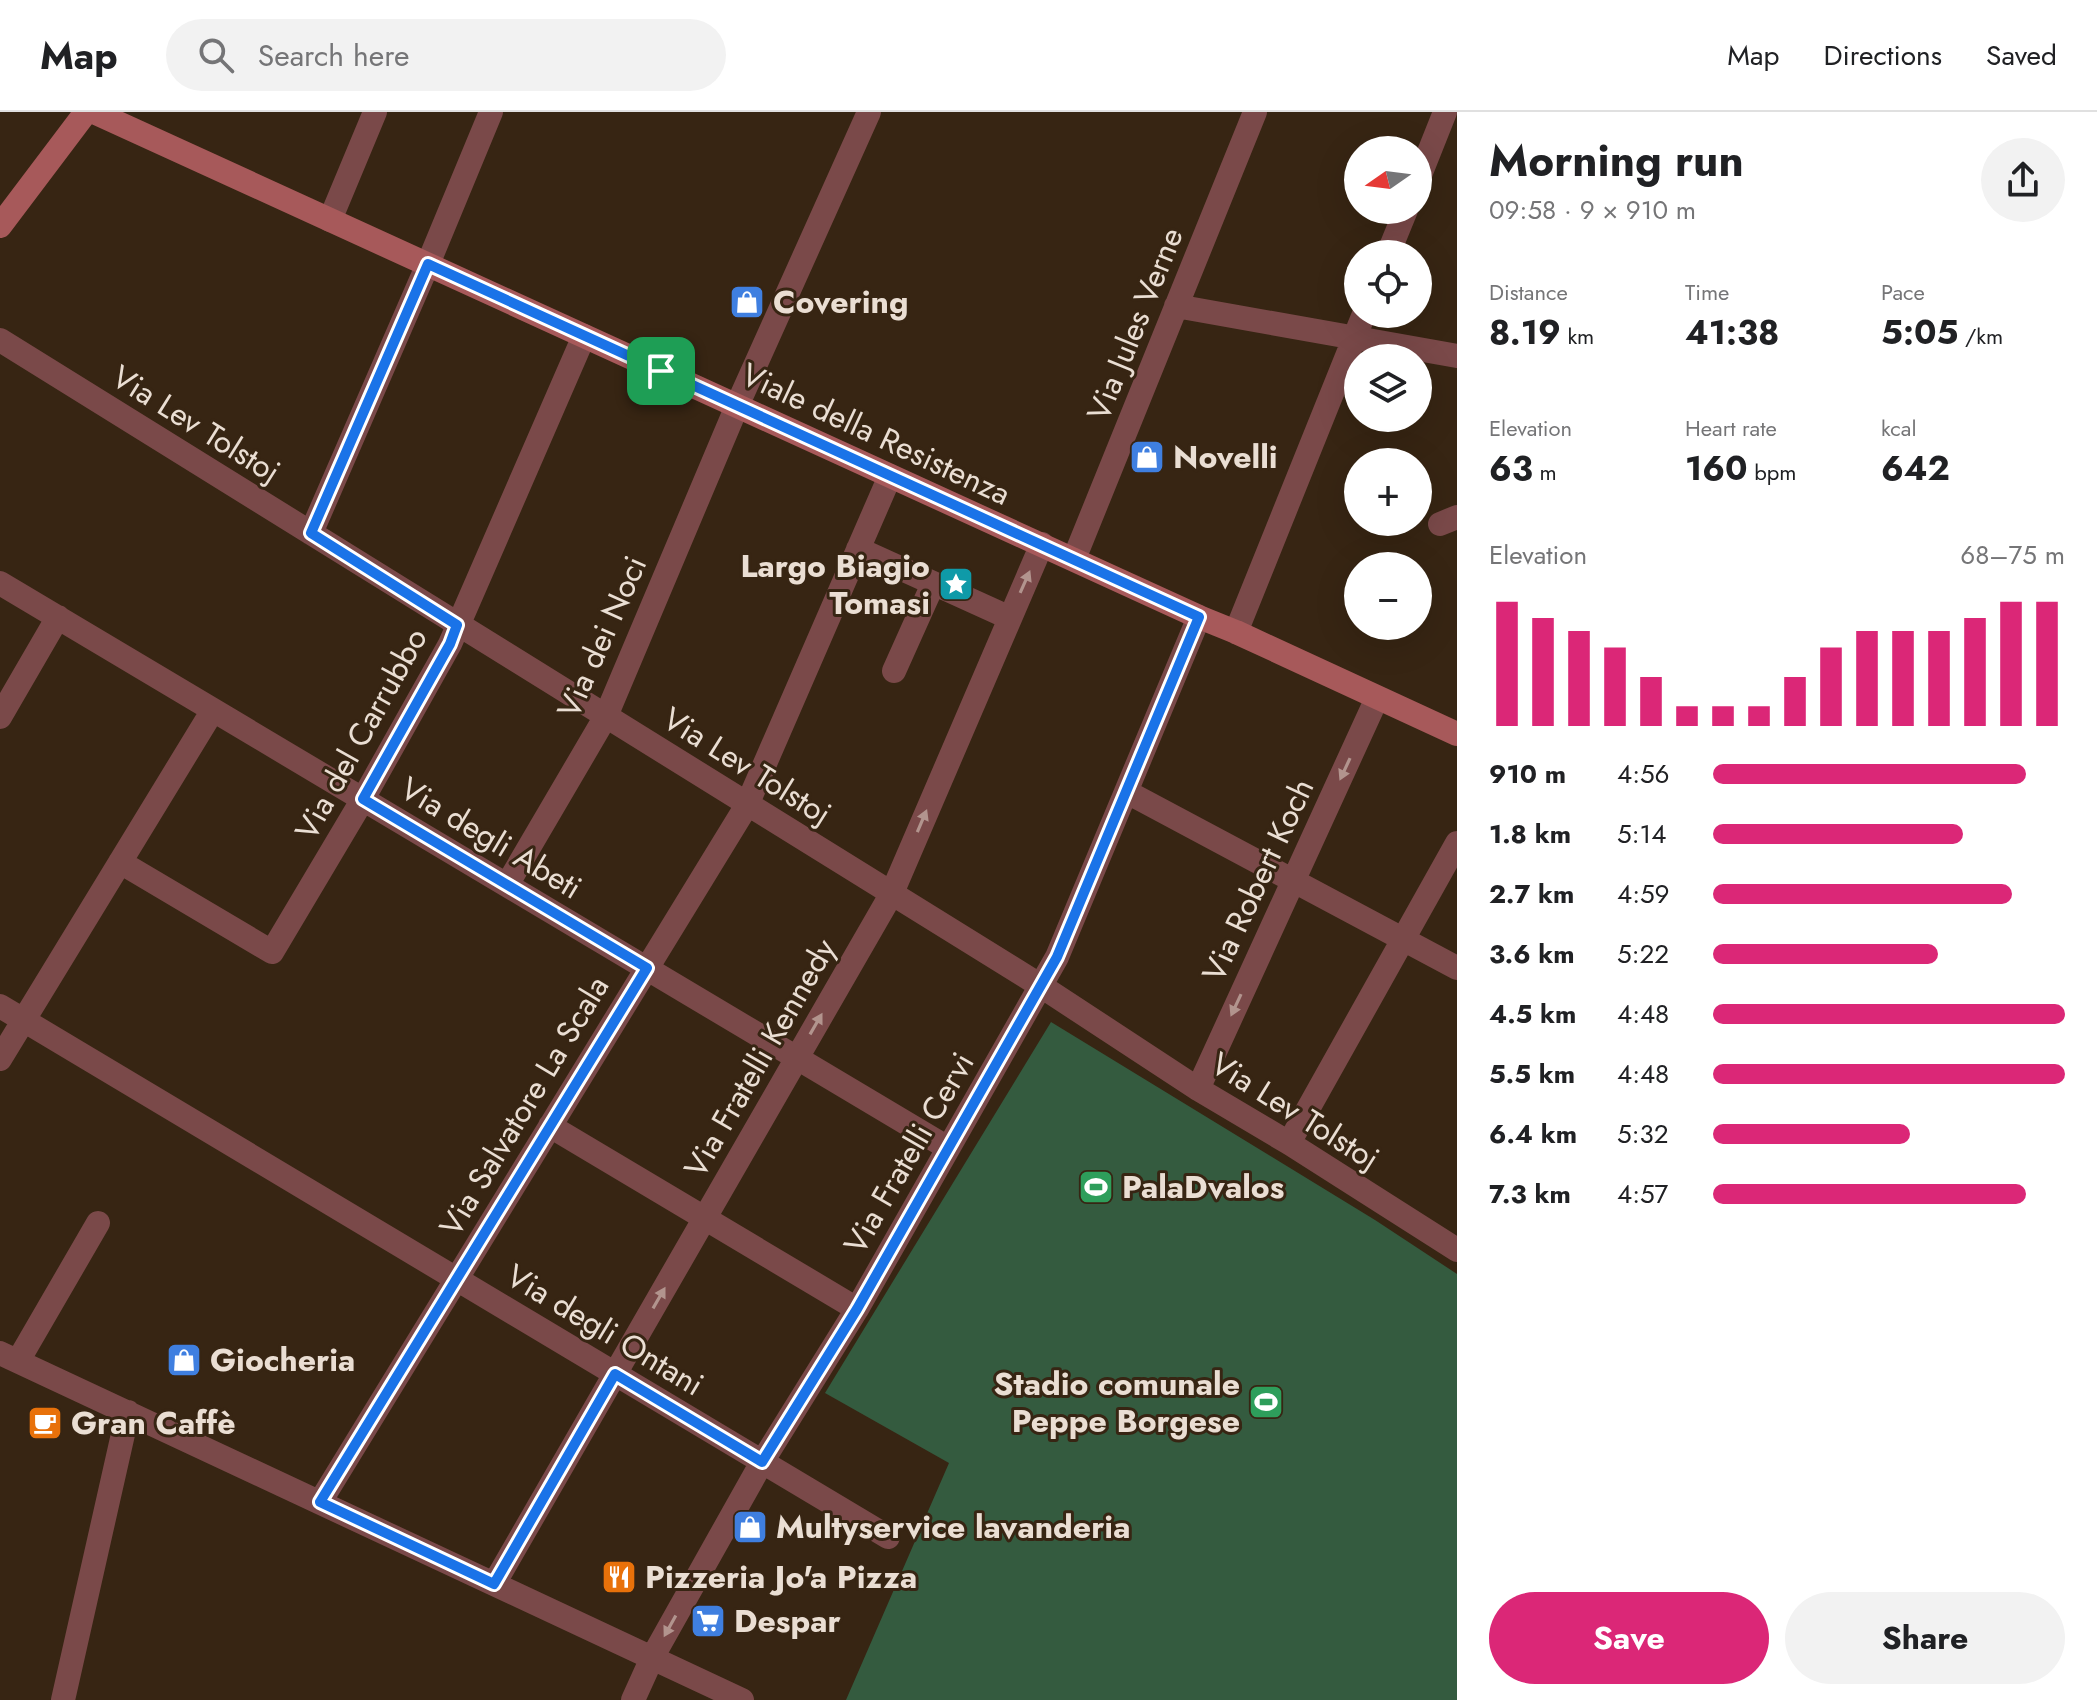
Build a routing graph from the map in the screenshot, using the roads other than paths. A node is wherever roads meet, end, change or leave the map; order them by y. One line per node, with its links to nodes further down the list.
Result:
1 (86, 112): 10 (street)
2 (94, 112): 9 (street, Viale della Resistenza)
3 (375, 112): 9 (street)
4 (491, 112): 11 (street)
5 (869, 112): 18 (street, Via dei Noci)
6 (1255, 112): 12 (street, Via Jules Verne)
7 (1445, 112): 8 (street)
8 (1432, 145)
9 (330, 220): 11 (street, Viale della Resistenza)
10 (0, 226)
11 (428, 264): 14 (street, Viale della Resistenza); 20 (street)
12 (1176, 306): 15 (street); 23 (street, Via Jules Verne)
13 (1358, 328): 15 (street)
14 (584, 336): 18 (street, Viale della Resistenza); 29 (street, Via del Carrubbo)
15 (1354, 338): 17 (street); 30 (street)
16 (0, 340): 20 (street, Via Lev Tolstoj)
17 (1457, 356)
18 (737, 406): 19 (street, Viale della Resistenza); 34 (street, Via dei Noci)
19 (890, 476): 21 (street, Viale della Resistenza); 22 (street, Via Salvatore La Scala)
20 (311, 533): 29 (street, Via Lev Tolstoj)
21 (1042, 544): 23 (street, Viale della Resistenza); 28 (street, Via Fratelli Kennedy, one-way to 21)
22 (858, 549): 25 (street); 39 (street, Via Salvatore La Scala)
23 (1074, 559): 27 (street, Viale della Resistenza)
24 (0, 583): 26 (street, Via degli Abeti)
25 (933, 584): 28 (street); 31 (street)
26 (58, 617): 33 (street, Via degli Abeti); 35 (street)
27 (1199, 617): 30 (street, Viale della Resistenza); 37 (street, Via Fratelli Cervi)
28 (1010, 618): 44 (street, Via Fratelli Kennedy, one-way to 28)
29 (457, 625): 34 (street, Via Lev Tolstoj); 38 (street, Via del Carrubbo)
30 (1236, 632): 32 (street, Viale della Resistenza)
31 (894, 671)
32 (1377, 698): 36 (street, Viale della Resistenza); 42 (street, Via Robert Koch, one-way to 42)
33 (213, 710): 38 (street, Via degli Abeti); 41 (street)
34 (606, 716): 39 (street, Via Lev Tolstoj); 43 (street, Via dei Noci)
35 (0, 717)
36 (1457, 734)
37 (1127, 792): 42 (street); 48 (street, Via Fratelli Cervi)
38 (363, 799): 41 (street, Via del Carrubbo); 43 (street, Via degli Abeti)
39 (747, 805): 44 (street, Via Lev Tolstoj); 46 (street, Via Salvatore La Scala)
40 (1457, 843): 45 (street)
41 (120, 862): 50 (street)
42 (1294, 880): 45 (street); 53 (street, Via Robert Koch, one-way to 53)
43 (507, 885): 46 (street, Via degli Abeti)
44 (892, 893): 48 (street, Via Lev Tolstoj); 51 (street, Via Fratelli Kennedy, one-way to 44)
45 (1404, 938): 47 (street); 55 (street)
46 (647, 968): 51 (street, Via degli Abeti); 54 (street, Via Salvatore La Scala)
47 (1457, 968)
48 (1041, 986): 53 (street, Via Lev Tolstoj); 56 (street, Via Fratelli Cervi)
49 (0, 1006): 50 (street, Via degli Ontani)
50 (23, 1020): 52 (street); 60 (street, Via degli Ontani)
51 (797, 1058): 56 (street, Via degli Abeti); 57 (street, Via Fratelli Kennedy)
52 (0, 1059)
53 (1198, 1089): 55 (street, Via Lev Tolstoj)
54 (550, 1126): 57 (street); 60 (street, Via Salvatore La Scala)
55 (1289, 1143): 59 (street, Via Lev Tolstoj)
56 (948, 1148): 61 (street, Via Fratelli Cervi)
57 (704, 1218): 61 (street); 63 (street, Via Fratelli Kennedy, one-way to 57)
58 (98, 1223): 62 (street)
59 (1457, 1250)
60 (456, 1279): 63 (street, Via degli Ontani); 66 (street, Via Salvatore La Scala)
61 (857, 1309): 65 (street, Via Fratelli Cervi)
62 (9, 1357): 64 (street)
63 (615, 1374): 65 (street, Via degli Ontani); 68 (street, Via Fratelli Kennedy)
64 (128, 1412): 66 (street); 70 (street)
65 (762, 1462): 67 (street, Via degli Ontani); 69 (street, Via Fratelli Cervi, one-way to 69)
66 (320, 1502): 68 (street)
67 (888, 1537)
68 (494, 1584): 69 (street)
69 (652, 1658): 71 (street, Via Fratelli Cervi); 72 (street)
70 (63, 1700)
71 (633, 1700)
72 (742, 1700)

